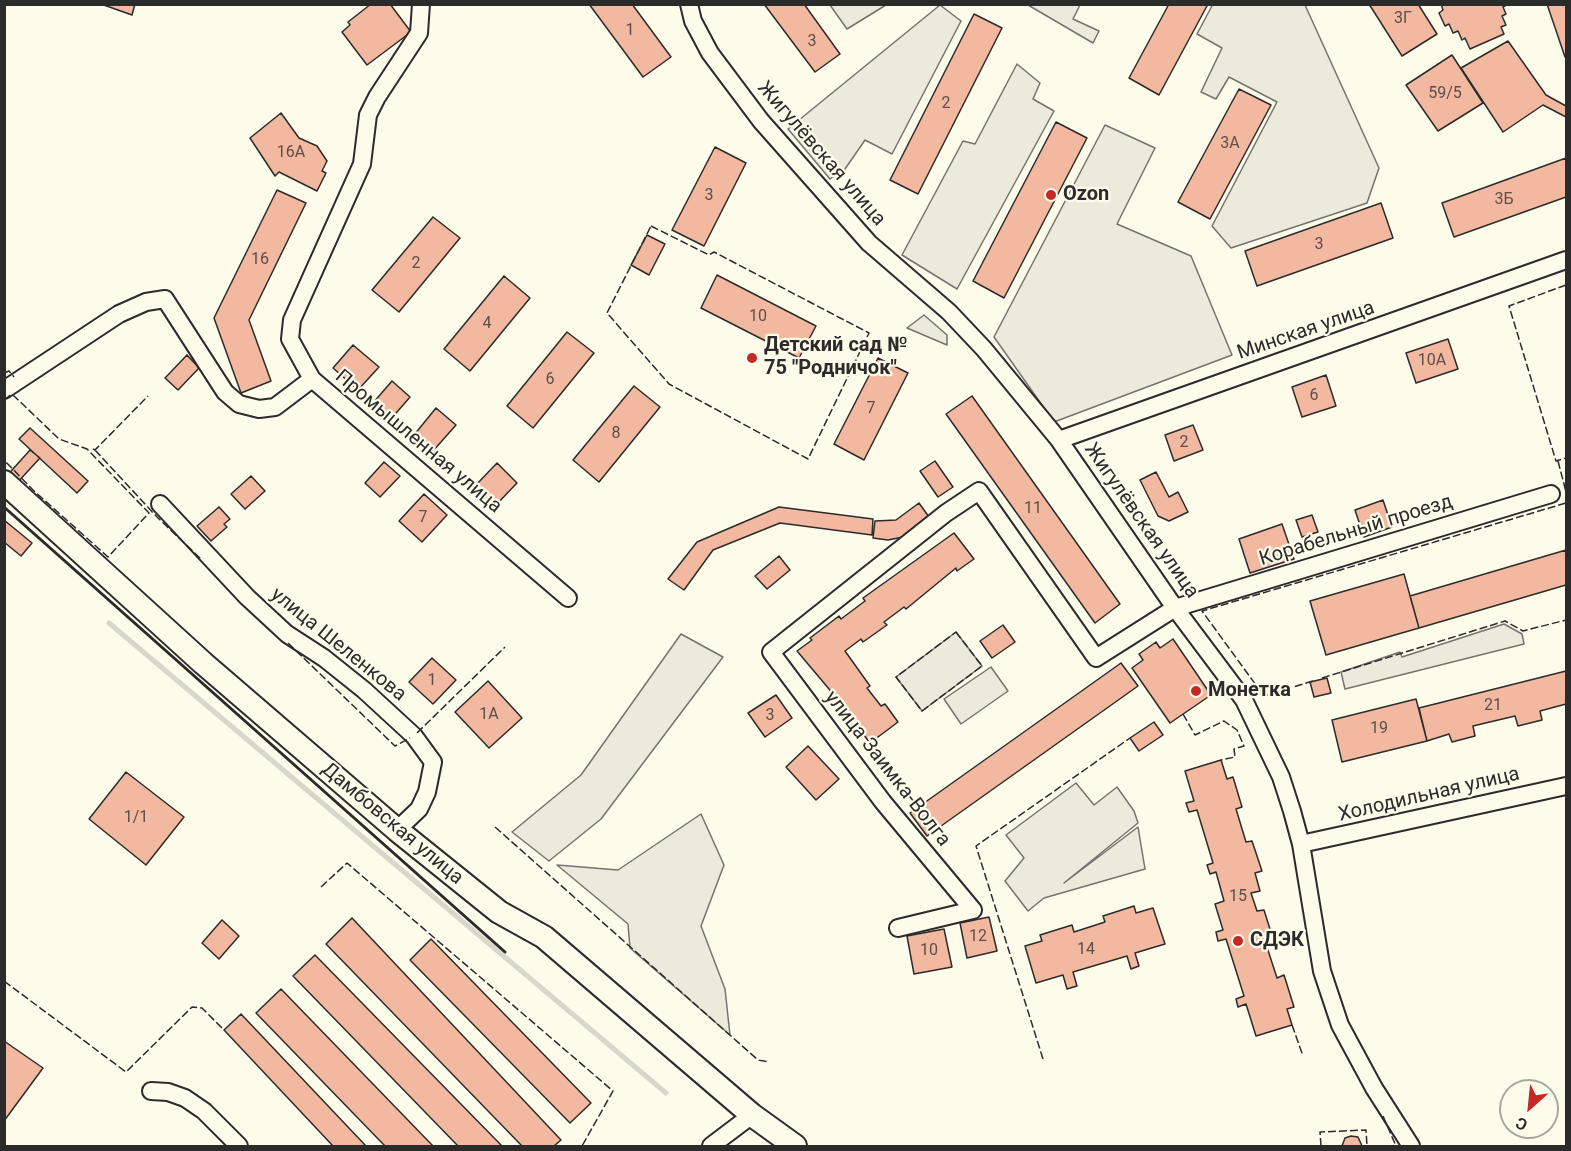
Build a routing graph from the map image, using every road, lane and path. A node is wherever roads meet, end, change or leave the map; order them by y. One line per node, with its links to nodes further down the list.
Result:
1 (421, 4): 4 (street)
2 (689, 4): 6 (street, Жигулёвская улица)
3 (1566, 260): 6 (street, Минская улица)
4 (312, 380): 5 (street, Промышленная улица); 10 (street, Промышленная улица)
5 (4, 390)
6 (1059, 440): 11 (street, Жигулёвская улица)
7 (8, 487): 14 (street, Дамбовская улица)
8 (1551, 494): 11 (street, Корабельный проезд)
9 (160, 504): 14 (street, улица Шеленкова)
10 (568, 598)
11 (1175, 608): 12 (street, Корабельный проезд); 15 (street, Жигулёвская улица)
12 (771, 652): 16 (street, улица Заимка-Волга)
13 (1566, 786): 15 (street, Холодильная улица)
14 (397, 830): 18 (street, Дамбовская улица)
15 (1301, 844): 22 (street, Жигулёвская улица)
16 (898, 928)
17 (151, 1091): 19 (street)
18 (752, 1115): 20 (street); 21 (street, Дамбовская улица)
19 (239, 1146)
20 (711, 1146)
21 (795, 1146)
22 (1411, 1146)

